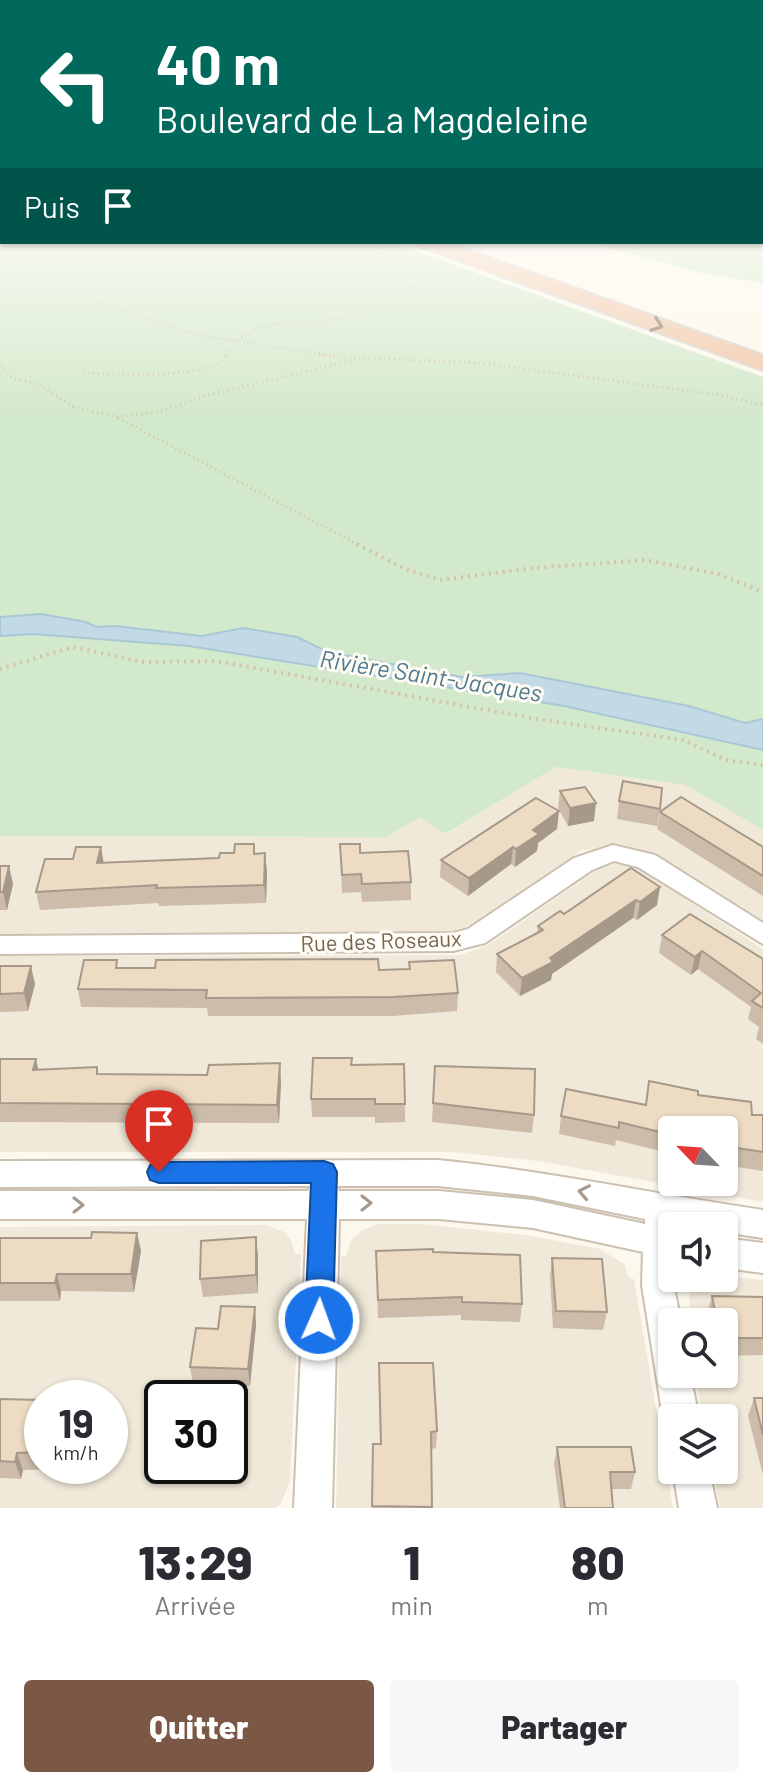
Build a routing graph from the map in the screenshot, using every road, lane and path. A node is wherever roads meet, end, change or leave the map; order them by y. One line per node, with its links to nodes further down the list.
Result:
1 (428, 277): 4 (path)
2 (525, 277): 6 (highway, one-way to 6)
3 (82, 297): 4 (path)
4 (239, 340): 5 (path); 8 (path)
5 (354, 359): 9 (path); 10 (path)
6 (763, 363)
7 (0, 366): 10 (path)
8 (83, 373)
9 (763, 405)
10 (117, 417): 11 (path)
11 (763, 592)
12 (0, 669): 13 (path)
13 (763, 765)
14 (763, 935): 15 (street, Rue des Roseaux)
15 (0, 945)
16 (0, 1174): 17 (street)
17 (324, 1188): 18 (street, one-way to 17); 21 (street); 25 (street)
18 (0, 1205)
19 (763, 1224): 20 (street)
20 (738, 1226)
21 (658, 1230)
22 (738, 1255): 23 (street)
23 (763, 1258)
24 (694, 1484): 26 (street)
25 (313, 1508)
26 (698, 1508)

